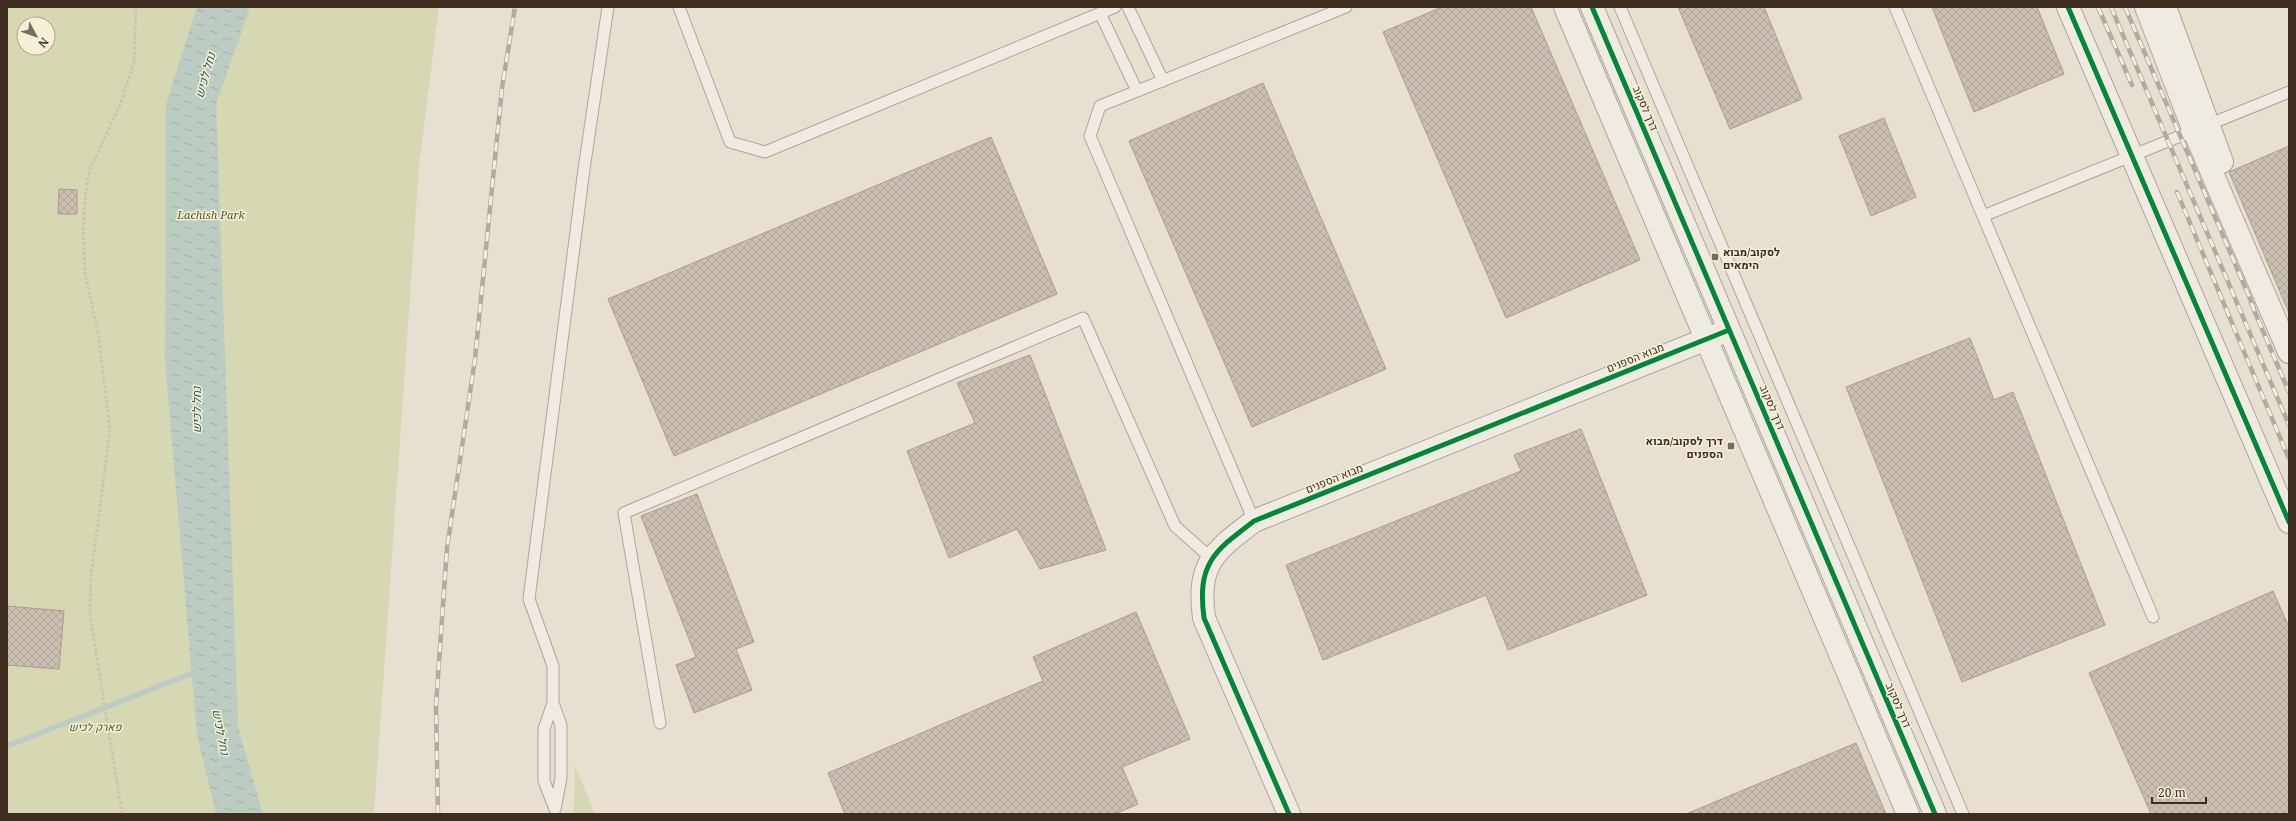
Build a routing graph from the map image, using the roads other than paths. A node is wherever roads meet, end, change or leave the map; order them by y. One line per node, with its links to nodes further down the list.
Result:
1 (608, 7): 28 (lane)
2 (679, 7): 13 (lane)
3 (1115, 7): 13 (lane)
4 (1128, 7): 14 (lane)
5 (1346, 7): 14 (lane)
6 (1565, 7): 22 (street)
7 (1592, 7): 21 (street, דרך לסקוב)
8 (1620, 7): 34 (lane)
9 (1895, 7): 19 (lane)
10 (2068, 7): 18 (street)
11 (2146, 7): 17 (street)
12 (2165, 7): 17 (street)
13 (1100, 13): 15 (lane)
14 (1163, 81): 15 (lane)
15 (1137, 92): 24 (lane)
16 (2289, 92): 17 (lane)
17 (2202, 128): 18 (lane); 20 (street); 23 (street)
18 (2132, 156): 19 (lane); 25 (street)
19 (1983, 216): 27 (lane)
20 (2289, 322)
21 (1729, 330): 22 (street, מבוא הספנים); 33 (street, דרך לסקוב)
22 (1706, 339): 24 (street, מבוא הספנים); 32 (street)
23 (2289, 352)
24 (1254, 521): 26 (street, מבוא הספנים)
25 (2289, 522)
26 (1212, 559): 29 (lane); 31 (street, מבוא הספנים)
27 (2152, 617)
28 (553, 703): 30 (lane); 30 (lane)
29 (660, 723)
30 (555, 812)
31 (1289, 814)
32 (1908, 814)
33 (1935, 814)
34 (1963, 814)

